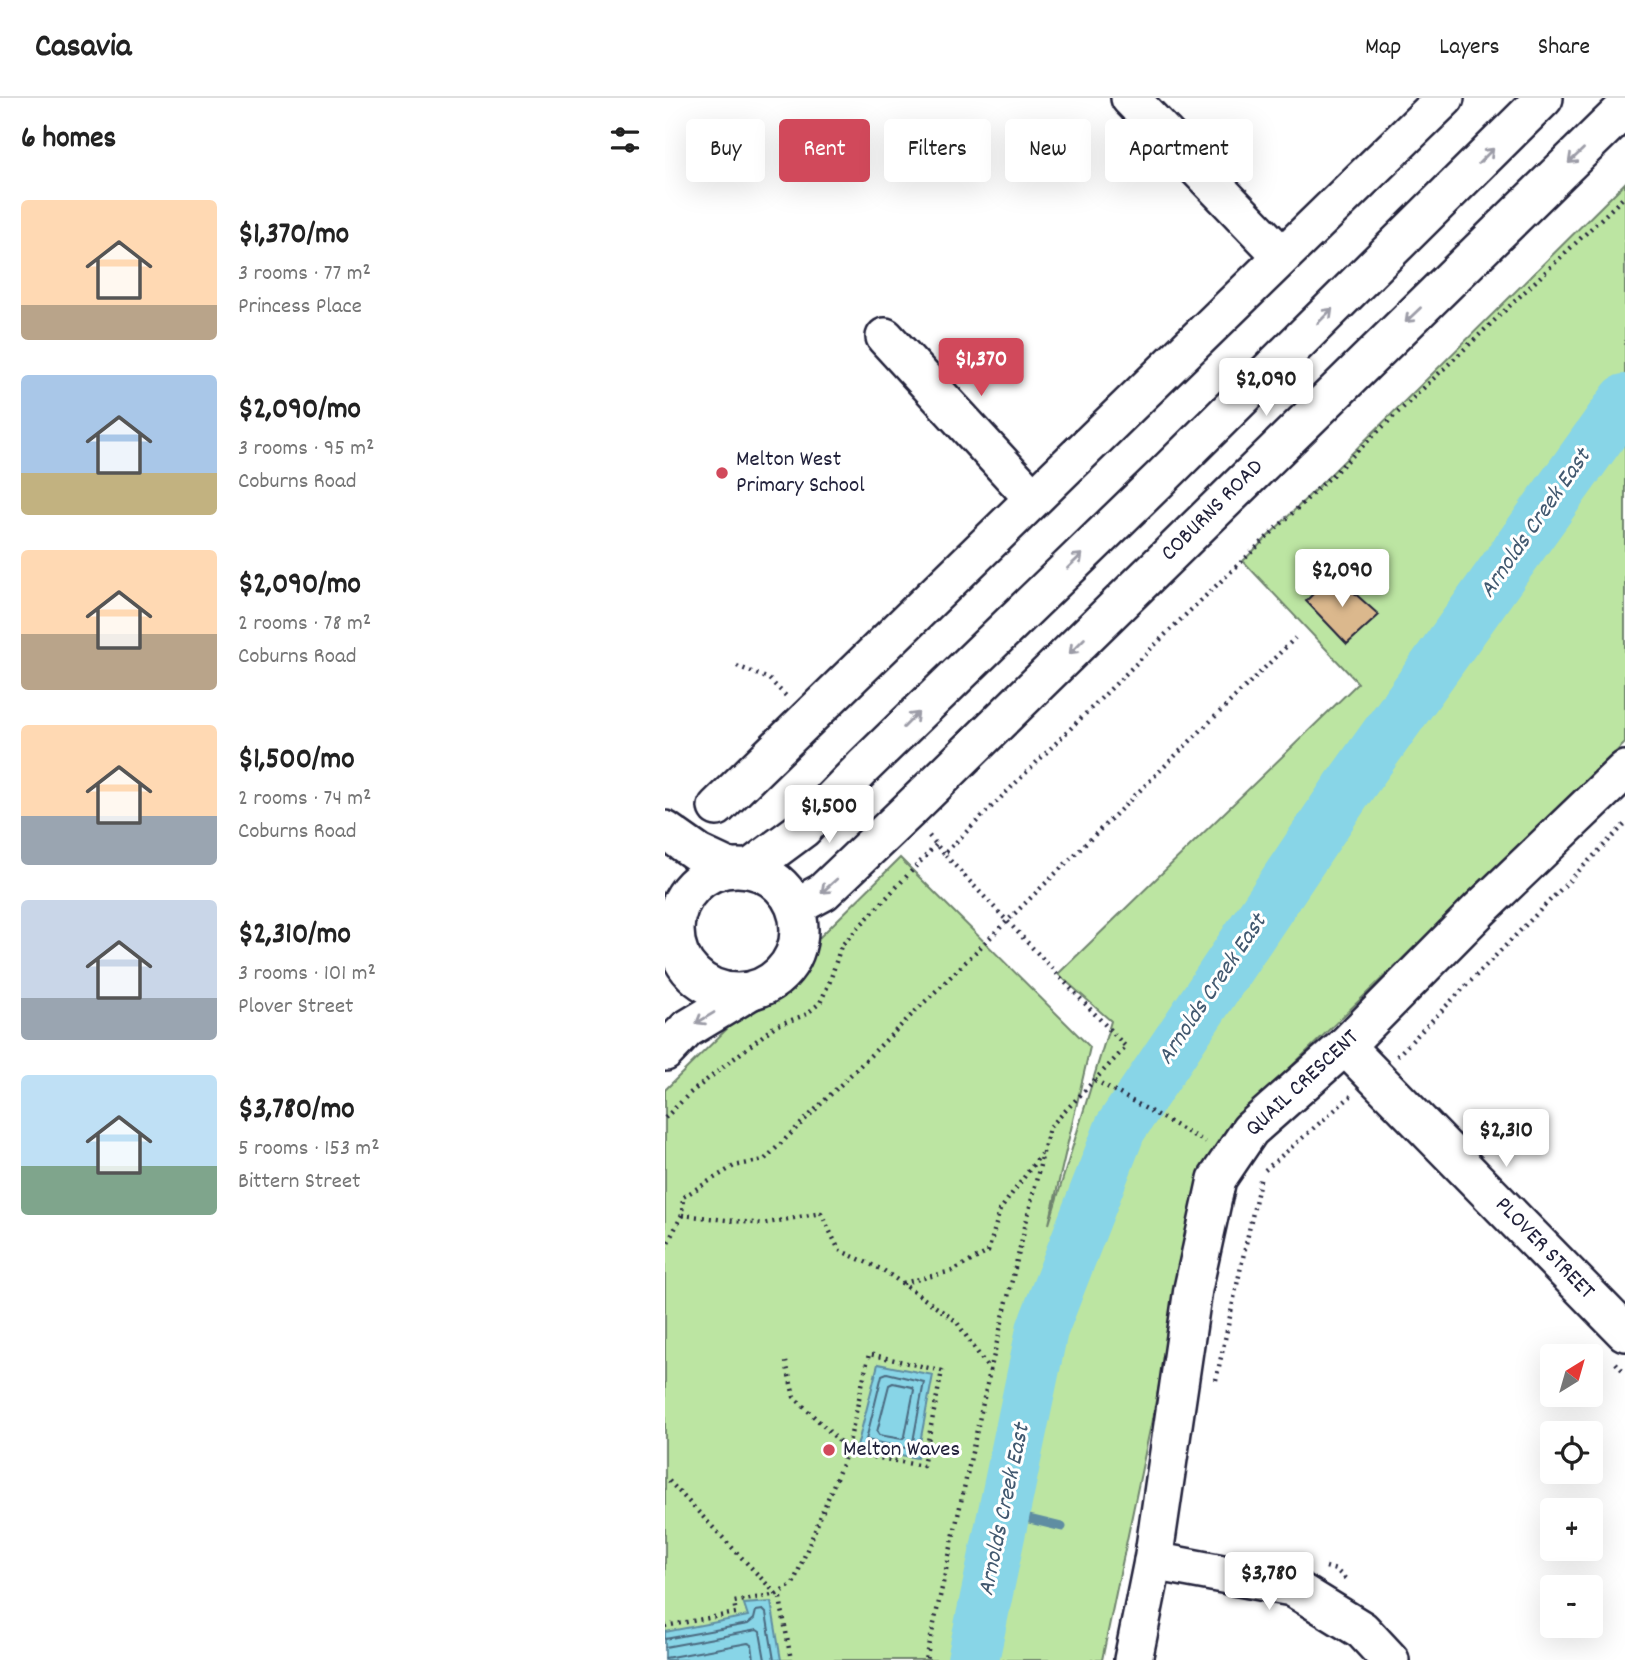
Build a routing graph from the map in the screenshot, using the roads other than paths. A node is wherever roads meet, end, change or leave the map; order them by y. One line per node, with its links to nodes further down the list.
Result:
1 (1130, 98): 5 (street)
2 (1445, 98): 5 (street)
3 (1544, 98): 11 (street, one-way to 3)
4 (1625, 108): 12 (street, COBURNS ROAD, one-way to 12)
5 (1282, 256): 7 (street)
6 (885, 337): 7 (street)
7 (1033, 498): 9 (street)
8 (1625, 770): 15 (street, QUAIL CRESCENT)
9 (717, 807)
10 (665, 830): 11 (street)
11 (739, 868): 12 (street); 13 (street)
12 (795, 907): 14 (street)
13 (671, 917): 14 (street)
14 (750, 991): 16 (street, one-way to 16)
15 (1345, 1046): 17 (street, PLOVER STREET); 18 (street, QUAIL CRESCENT)
16 (665, 1052)
17 (1625, 1332)
18 (1153, 1561): 19 (street, QUAIL CRESCENT); 20 (street)
19 (1133, 1660)
20 (1391, 1660)

